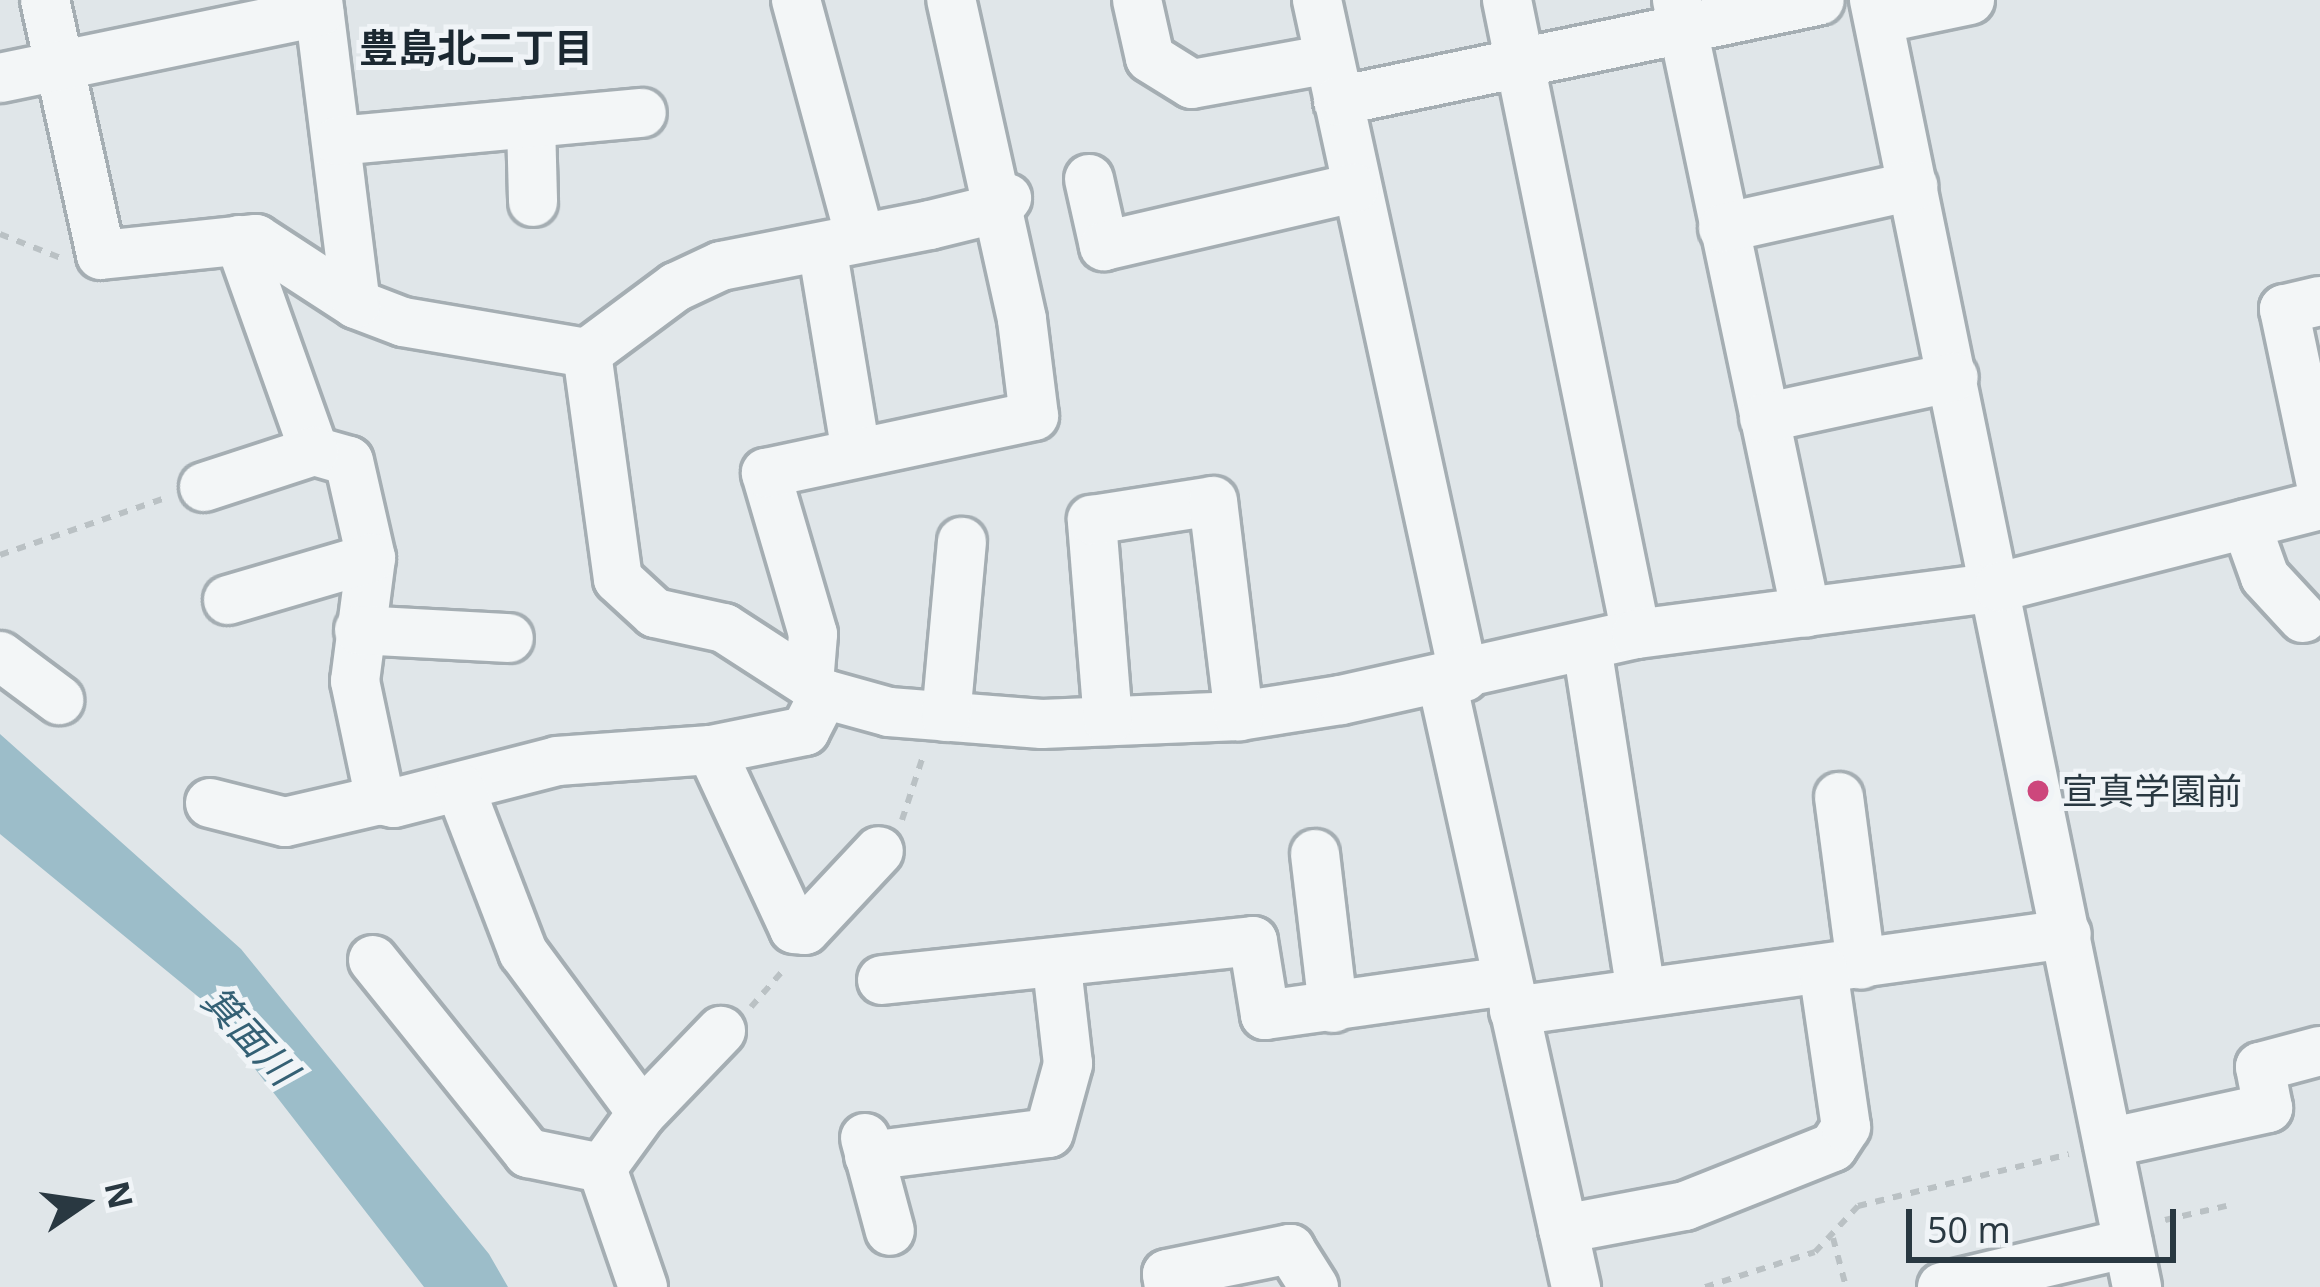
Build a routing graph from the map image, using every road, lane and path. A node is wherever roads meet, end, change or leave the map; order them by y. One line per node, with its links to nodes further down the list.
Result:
1 (45, 0): 13 (street)
2 (796, 0): 27 (street)
3 (951, 0): 23 (street)
4 (1137, 0): 15 (street)
5 (1317, 0): 15 (street)
6 (1507, 0): 12 (street)
7 (1820, 0): 11 (street)
8 (1970, 0): 10 (street)
9 (318, 6): 13 (street); 18 (street)
10 (1877, 10): 20 (street)
11 (1680, 15): 12 (street); 24 (street)
12 (1520, 63): 15 (street); 48 (street)
13 (59, 66): 14 (street); 28 (street)
14 (0, 78)
15 (1334, 80): 21 (street)
16 (642, 112): 17 (street)
17 (531, 123): 18 (street); 22 (street)
18 (338, 141): 30 (street)
19 (1089, 179): 21 (street)
20 (1912, 186): 24 (street); 32 (street)
21 (1354, 188): 52 (street)
22 (533, 202)
23 (1003, 203): 27 (street); 35 (street)
24 (1723, 228): 33 (street)
25 (0, 234): 28 (path)
26 (239, 240): 28 (street); 30 (street); 34 (street)
27 (841, 242): 31 (street); 35 (street)
28 (101, 255)
29 (2320, 301): 36 (street)
30 (356, 304): 31 (street)
31 (587, 353): 53 (street)
32 (1954, 376): 33 (street); 43 (street)
33 (1764, 418): 45 (street)
34 (314, 451): 37 (street); 42 (street)
35 (856, 452): 53 (street)
36 (2320, 480)
37 (204, 487): 41 (path)
38 (2320, 505): 39 (street)
39 (2246, 524): 43 (street); 46 (street)
40 (962, 542): 56 (street)
41 (0, 555)
42 (371, 557): 44 (street); 47 (street)
43 (1999, 587): 45 (street); 66 (street)
44 (228, 600)
45 (1806, 613): 48 (street)
46 (2303, 617)
47 (359, 630): 49 (street); 61 (street)
48 (1636, 634): 50 (street)
49 (509, 638)
50 (1587, 647): 52 (street); 71 (street)
51 (0, 656): 54 (street)
52 (1453, 679): 55 (street); 72 (street)
53 (817, 689): 56 (street); 58 (street)
54 (59, 700)
55 (1239, 716): 57 (street); 57 (street)
56 (940, 717): 57 (street); 63 (path)
57 (1108, 722)
58 (711, 750): 59 (street); 65 (street)
59 (460, 788): 61 (street); 76 (street)
60 (1839, 796): 69 (street)
61 (380, 800): 62 (street)
62 (210, 802)
63 (880, 851): 65 (street)
64 (1316, 854): 73 (street)
65 (794, 929): 74 (path)
66 (2067, 934): 69 (street); 77 (street)
67 (374, 959): 78 (street)
68 (1057, 967): 70 (street); 73 (street); 81 (street)
69 (1842, 967): 71 (street); 80 (street)
70 (882, 980)
71 (1641, 992): 72 (street)
72 (1510, 996): 73 (street); 80 (street)
73 (1333, 1008)
74 (721, 1031): 76 (street)
75 (2320, 1052): 77 (street)
76 (642, 1113): 78 (street)
77 (2097, 1141): 82 (path); 83 (street)
78 (602, 1168): 84 (street)
79 (2226, 1206): 83 (path)
80 (1563, 1229): 87 (street)
81 (890, 1231)
82 (1833, 1238): 88 (path); 89 (path)
83 (2137, 1251): 90 (street)
84 (643, 1287)
85 (1169, 1287): 86 (street)
86 (1314, 1287)
87 (1576, 1287)
88 (1705, 1287)
89 (1846, 1287)
90 (1942, 1287)

